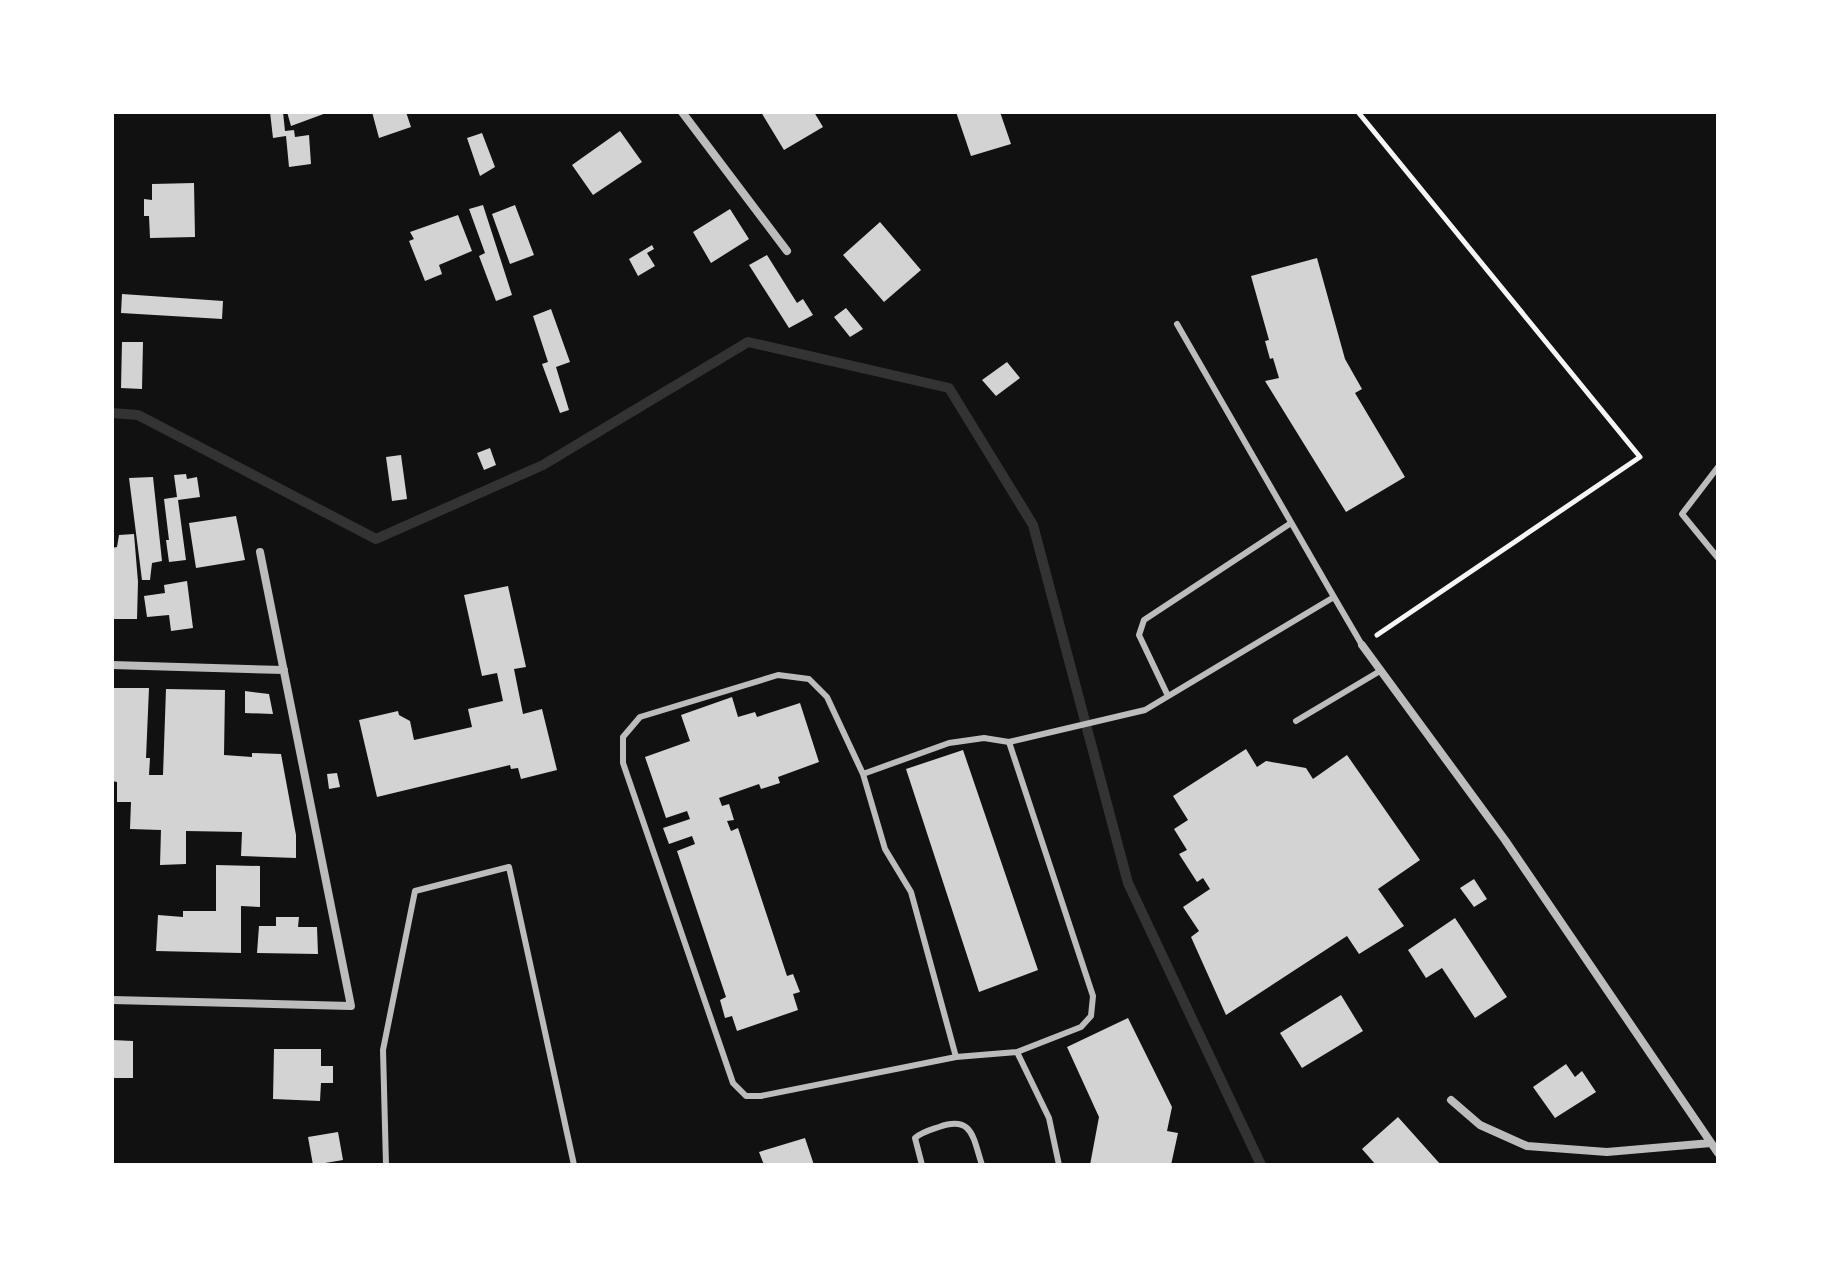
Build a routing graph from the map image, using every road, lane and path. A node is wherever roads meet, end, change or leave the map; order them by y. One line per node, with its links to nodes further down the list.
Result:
1 (682, 112): 3 (street)
2 (1358, 112): 10 (path)
3 (787, 251)
4 (1177, 324): 6 (lane)
5 (1718, 467): 8 (lane)
6 (1291, 523): 9 (lane); 14 (lane)
7 (260, 552): 12 (street)
8 (1718, 558)
9 (1334, 597): 10 (lane); 14 (lane)
10 (1362, 645): 13 (street)
11 (112, 665): 12 (street)
12 (284, 670): 18 (street)
13 (1380, 671): 15 (lane); 22 (street)
14 (1168, 696): 16 (lane)
15 (1296, 721)
16 (1009, 742): 17 (lane); 19 (lane)
17 (863, 774): 20 (lane); 20 (lane)
18 (112, 1000)
19 (1017, 1052): 20 (lane); 28 (lane)
20 (956, 1057)
21 (1451, 1100): 22 (street)
22 (1711, 1143): 23 (street)
23 (1718, 1153)
24 (386, 1165): 25 (lane)
25 (574, 1165)
26 (922, 1165): 27 (lane)
27 (982, 1165)
28 (1059, 1165)

